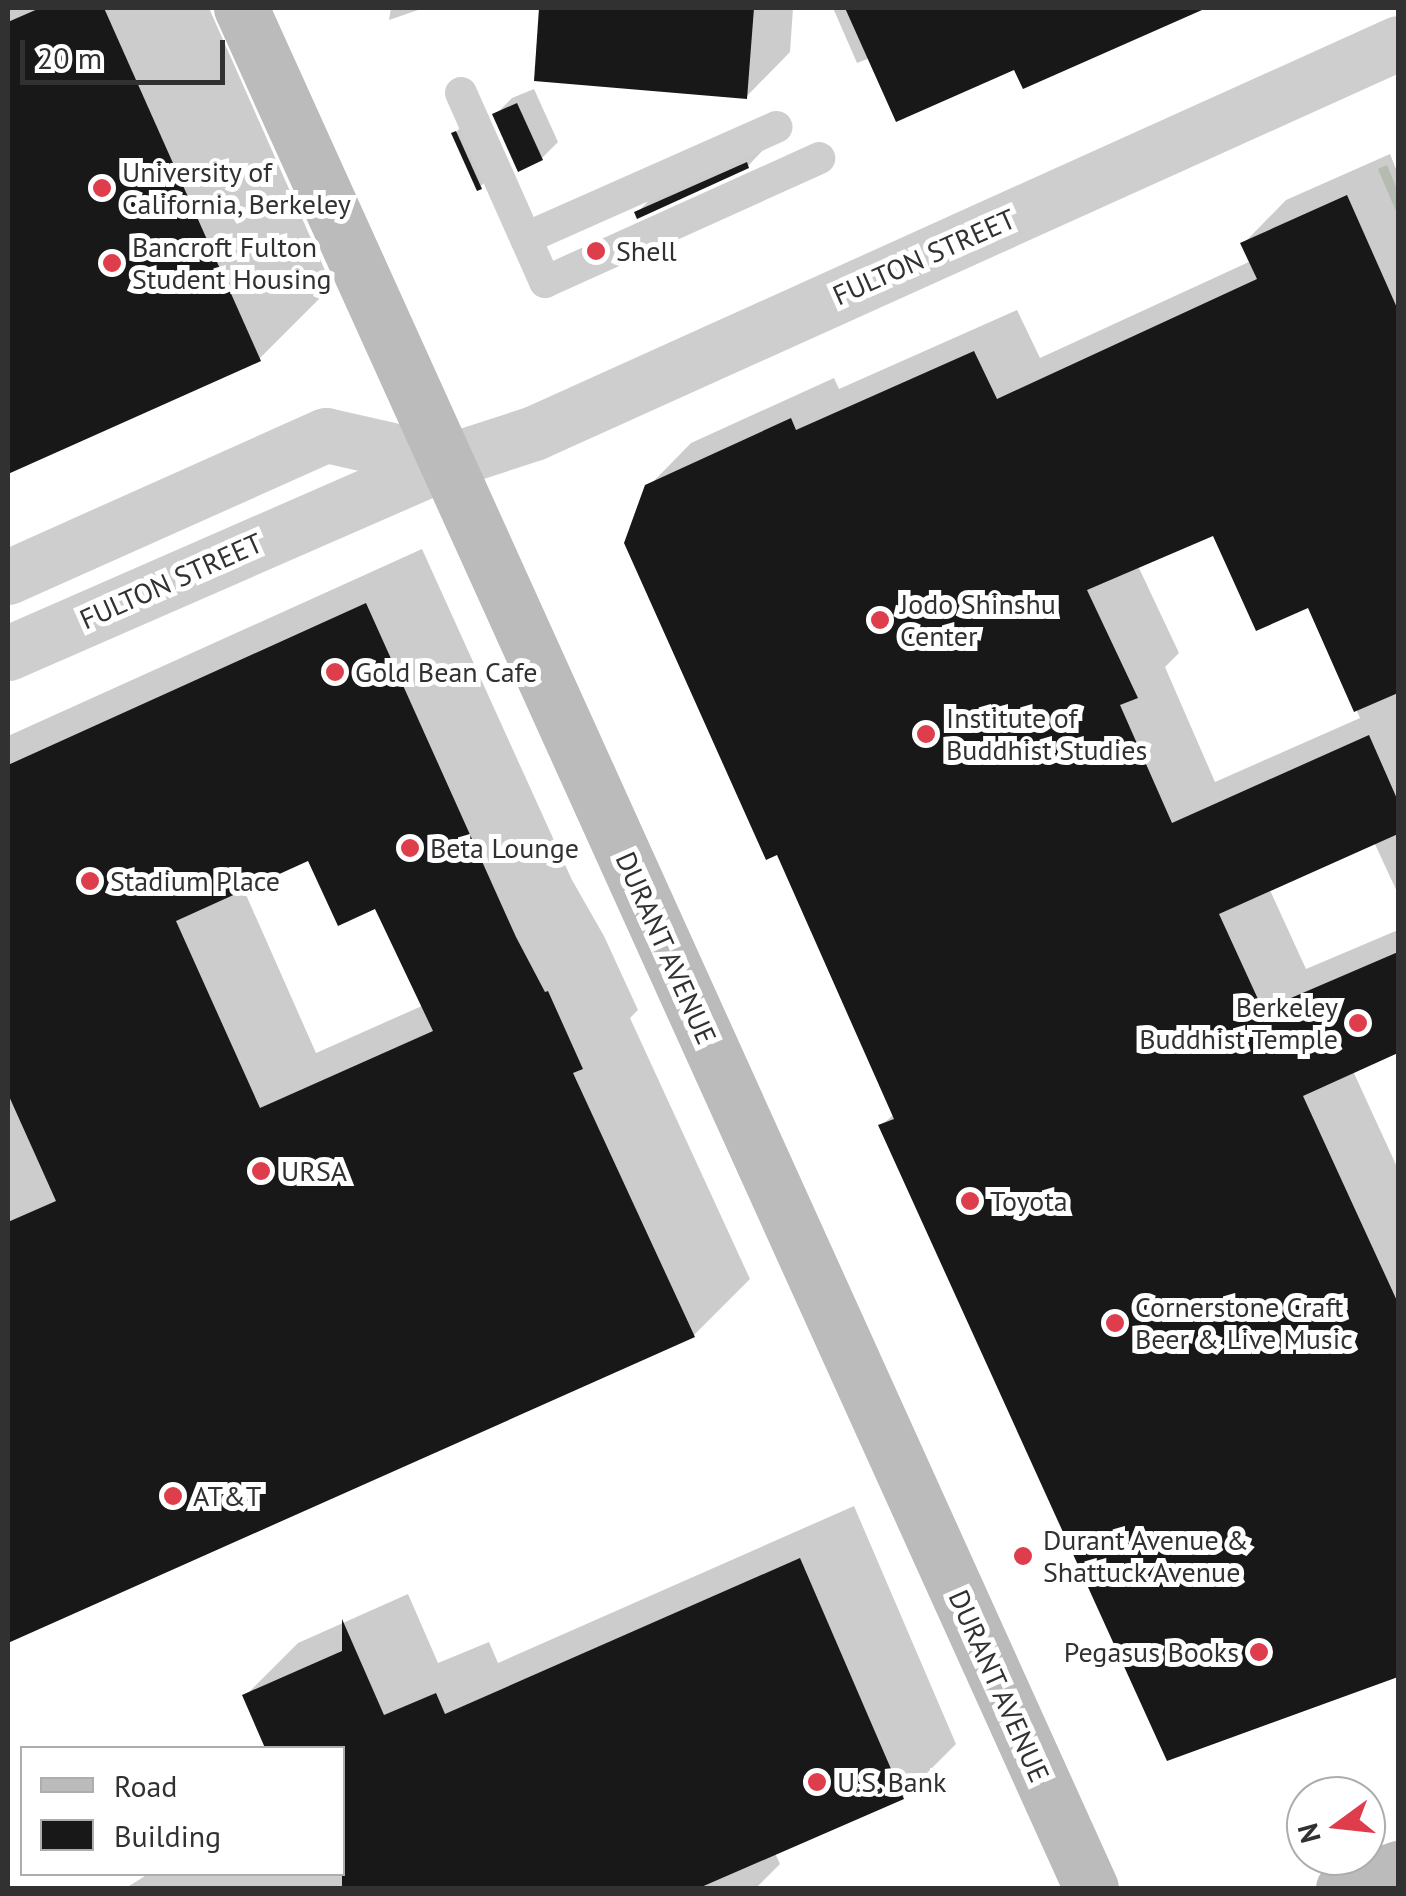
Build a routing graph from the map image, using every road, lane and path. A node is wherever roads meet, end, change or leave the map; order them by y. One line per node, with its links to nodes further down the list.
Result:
1 (241, 8): 7 (main road, DURANT AVENUE)
2 (1392, 36): 7 (street, FULTON STREET)
3 (461, 93): 6 (lane)
4 (776, 127): 6 (lane)
5 (819, 158): 6 (lane)
6 (526, 238)
7 (445, 462): 8 (street); 9 (street, FULTON STREET); 11 (main road, DURANT AVENUE)
8 (8, 578)
9 (8, 653)
10 (1398, 1868): 12 (main road)
11 (1091, 1888)
12 (1343, 1888)

